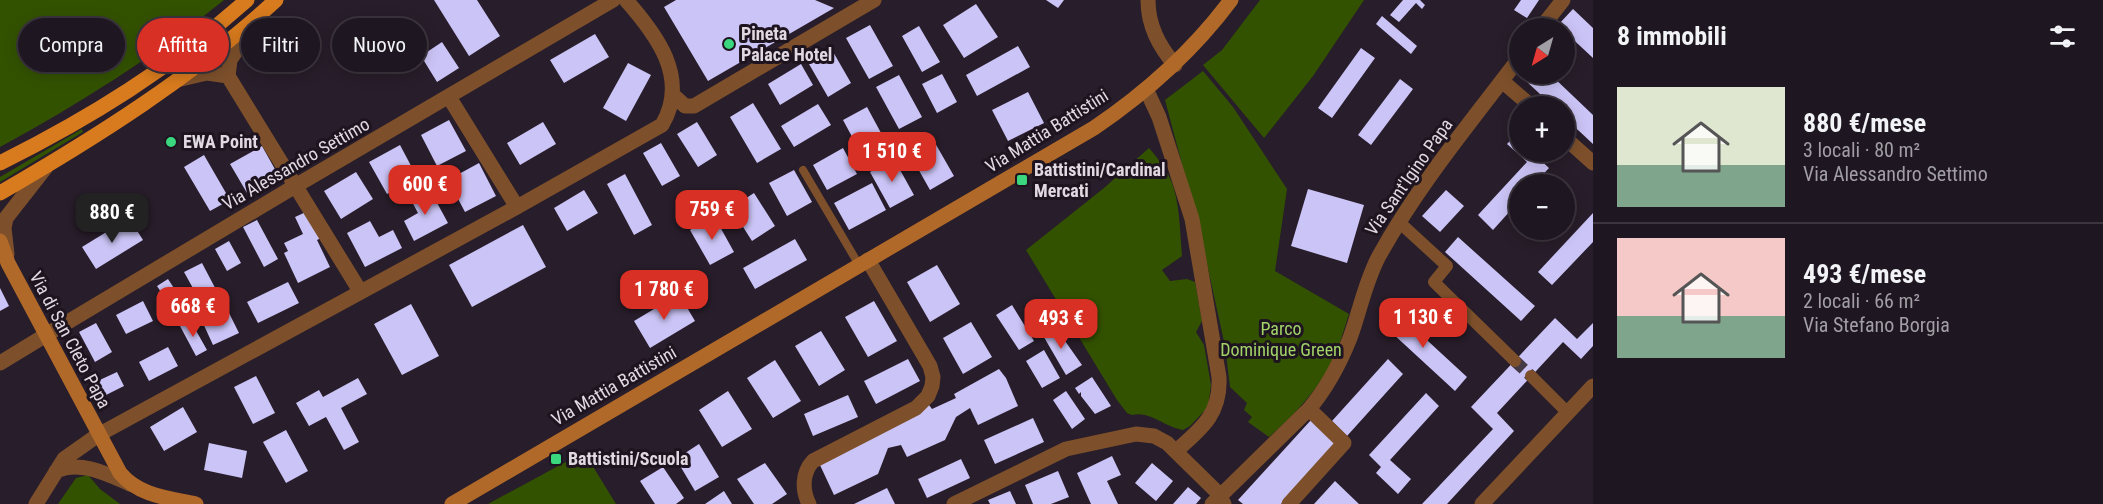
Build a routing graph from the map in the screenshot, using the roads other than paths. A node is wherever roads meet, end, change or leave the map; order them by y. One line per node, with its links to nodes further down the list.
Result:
1 (247, 0): 21 (main road)
2 (276, 0): 9 (main road)
3 (613, 0): 19 (street, Via Alessandro Settimo)
4 (626, 0): 17 (street)
5 (874, 0): 17 (street)
6 (1148, 0): 11 (street)
7 (1231, 0): 11 (main road, Via Mattia Battistini)
8 (1563, 0): 10 (street)
9 (264, 12): 13 (street); 14 (main road)
10 (1549, 18)
11 (1175, 65): 16 (main road, Via Mattia Battistini)
12 (1509, 72): 15 (street, Via Sant'Igino Papa)
13 (228, 76): 14 (street); 25 (street)
14 (177, 80): 23 (main road)
15 (1502, 81): 18 (street); 28 (street, Via Sant'Igino Papa)
16 (1146, 89): 31 (main road, Via Mattia Battistini); 41 (street)
17 (672, 94): 27 (street)
18 (1519, 96)
19 (449, 97): 25 (street, Via Alessandro Settimo); 27 (street)
20 (1575, 147): 22 (street)
21 (0, 163)
22 (1593, 163)
23 (48, 165): 26 (main road); 30 (street, Via di San Cleto Papa)
24 (803, 170): 31 (lane)
25 (297, 185): 32 (street); 33 (street, Via Alessandro Settimo)
26 (0, 193)
27 (517, 207): 32 (street)
28 (1399, 222): 34 (street); 38 (street, Via Sant'Igino Papa)
29 (0, 241): 30 (main road, Via di San Cleto Papa)
30 (4, 258): 33 (main road, Via di San Cleto Papa)
31 (863, 262): 47 (main road, Via Mattia Battistini); 48 (street)
32 (360, 291): 40 (street)
33 (46, 335): 35 (street, Via Alessandro Settimo); 40 (main road, Via di San Cleto Papa)
34 (1515, 361)
35 (0, 363)
36 (1531, 376): 39 (street)
37 (1593, 386): 39 (street)
38 (1309, 409): 44 (street, Via Sant'Igino Papa); 50 (street)
39 (1568, 413): 51 (street)
40 (98, 435): 42 (street); 43 (main road)
41 (1176, 451): 44 (street); 49 (street)
42 (56, 471): 43 (street); 45 (street)
43 (130, 484): 46 (main road)
44 (1219, 502)
45 (36, 504)
46 (196, 504)
47 (452, 504)
48 (809, 504)
49 (954, 504)
50 (1289, 504)
51 (1482, 504)

